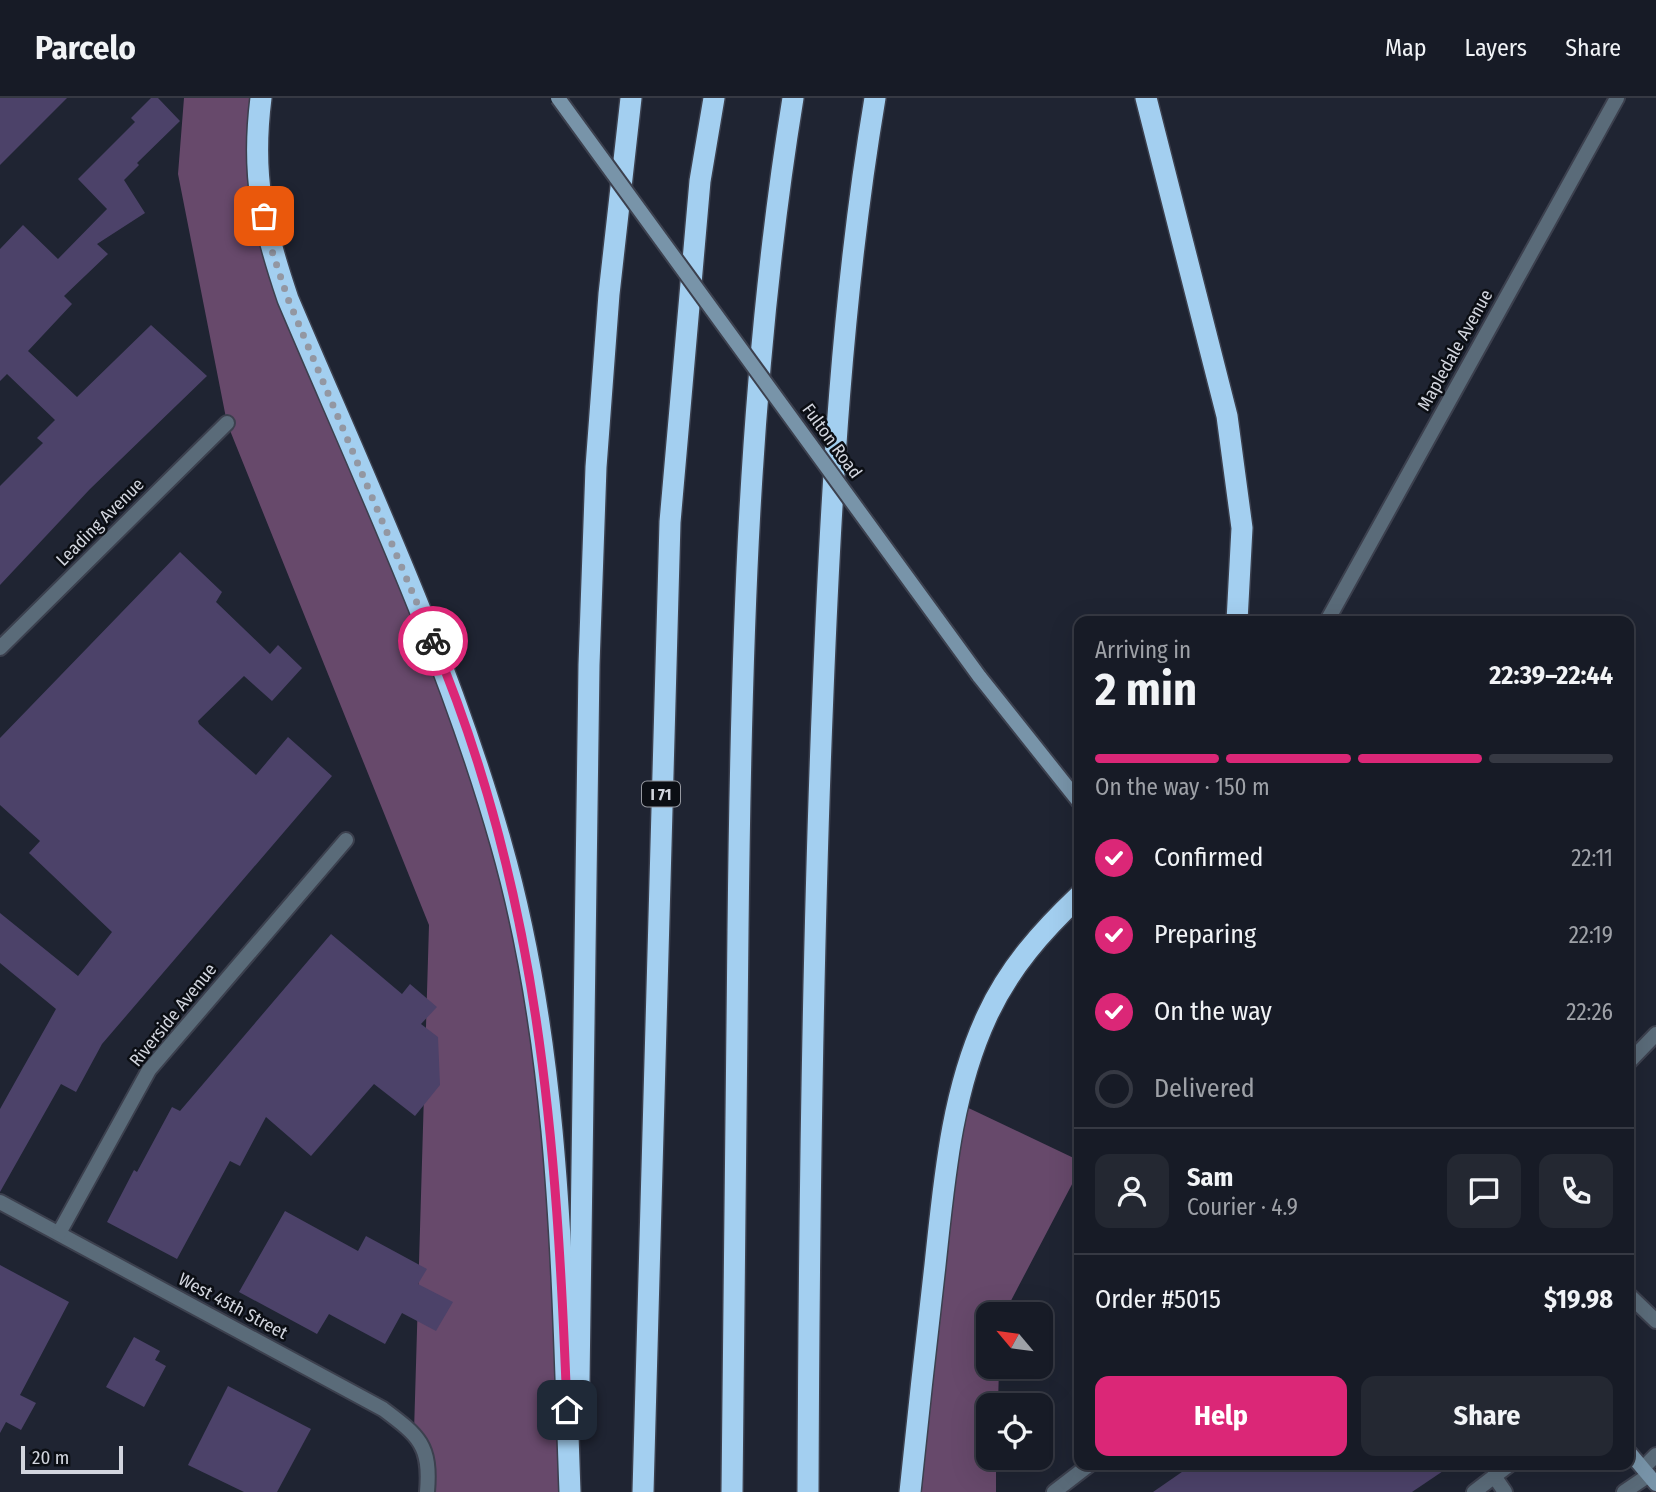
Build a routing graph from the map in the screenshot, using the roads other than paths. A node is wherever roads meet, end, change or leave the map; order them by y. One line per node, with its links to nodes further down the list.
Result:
1 (261, 98): 29 (highway)
2 (558, 98): 13 (main road, Fulton Road, bridge)
3 (631, 98): 30 (highway)
4 (714, 98): 31 (highway, I 71)
5 (793, 98): 32 (highway)
6 (875, 98): 33 (highway)
7 (1146, 98): 10 (highway)
8 (1617, 98): 11 (street, Mapledale Avenue)
9 (227, 423): 12 (street, Leading Avenue)
10 (1238, 616)
11 (1330, 616)
12 (0, 648)
13 (1074, 795)
14 (345, 840): 19 (street, Riverside Avenue)
15 (1074, 901): 34 (highway)
16 (1656, 1034): 17 (street)
17 (1634, 1057)
18 (0, 1202): 19 (street, West 45th Street)
19 (59, 1233): 28 (street, West 45th Street)
20 (1634, 1300): 21 (street)
21 (1656, 1321)
22 (1656, 1455): 27 (street)
23 (1634, 1458): 27 (main road)
24 (1083, 1470): 35 (street)
25 (1502, 1470): 26 (street)
26 (1494, 1476): 36 (street); 37 (street)
27 (1649, 1476): 38 (street)
28 (427, 1492)
29 (570, 1492)
30 (578, 1492)
31 (643, 1492)
32 (732, 1492)
33 (808, 1492)
34 (910, 1492)
35 (1054, 1492)
36 (1474, 1492)
37 (1505, 1492)
38 (1625, 1492)

